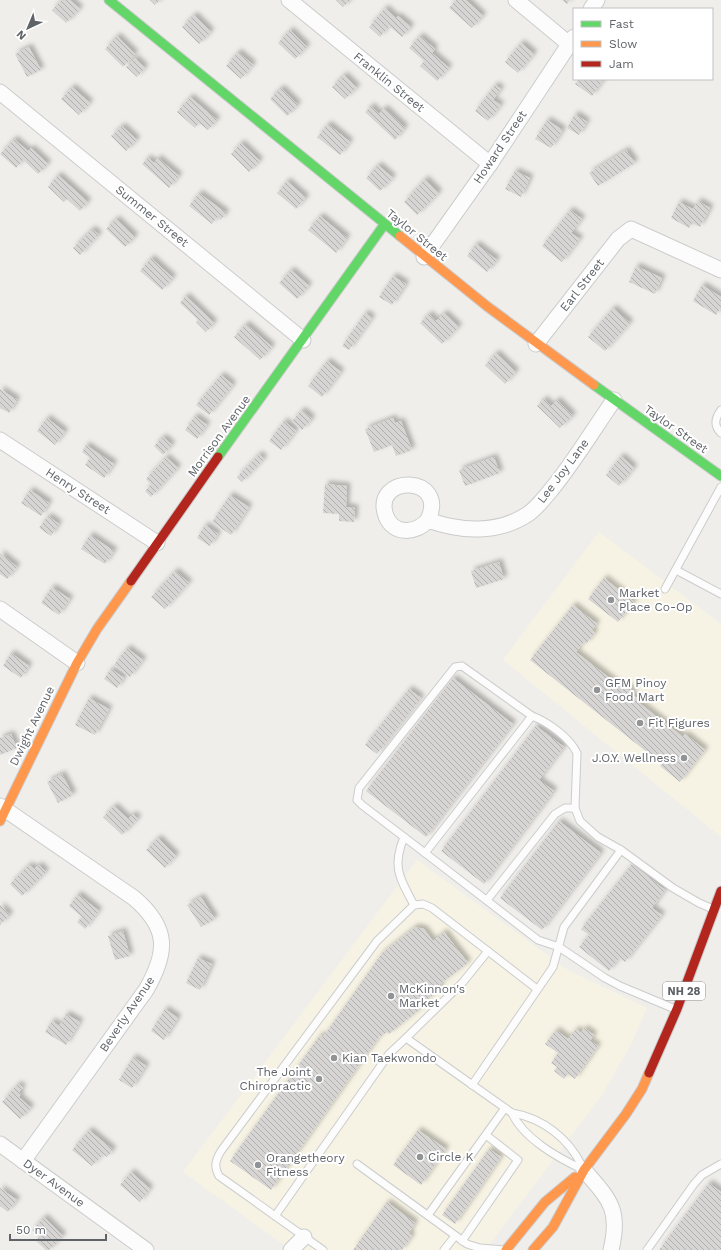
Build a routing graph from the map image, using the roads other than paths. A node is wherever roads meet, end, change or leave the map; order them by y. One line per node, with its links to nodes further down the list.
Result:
1 (109, 0): 7 (street, Taylor Street)
2 (289, 0): 6 (street, Franklin Street)
3 (516, 0): 4 (street)
4 (572, 40): 6 (street, Howard Street)
5 (0, 92): 10 (street, Summer Street)
6 (490, 164): 8 (street, Howard Street)
7 (384, 225): 8 (street, Taylor Street); 10 (street, Morrison Avenue)
8 (424, 257): 11 (street, Taylor Street)
9 (721, 270): 11 (street, Earl Street)
10 (302, 340): 19 (street, Morrison Avenue)
11 (536, 344): 12 (street, Taylor Street)
12 (614, 400): 16 (street, Taylor Street); 18 (street, Lee Joy Lane)
13 (721, 410): 14 (lane)
14 (721, 433)
15 (0, 440): 19 (street, Henry Street)
16 (721, 476)
17 (721, 487): 20 (lane)
18 (428, 520)
19 (157, 543): 24 (street, Morrison Avenue)
20 (676, 570): 21 (lane); 22 (lane)
21 (665, 589)
22 (721, 594)
23 (0, 609): 24 (street)
24 (77, 663): 27 (street, Dwight Avenue)
25 (532, 716): 26 (lane); 28 (lane); 30 (lane)
26 (575, 808): 29 (lane); 32 (lane)
27 (2, 812): 45 (street, Beverly Avenue)
28 (404, 837): 30 (lane); 33 (lane)
29 (621, 850): 34 (lane); 35 (lane)
30 (425, 853): 32 (lane)
31 (721, 891): 34 (street, NH 28)
32 (487, 900): 35 (lane)
33 (414, 904): 36 (lane); 50 (lane)
34 (715, 909): 38 (street, NH 28)
35 (559, 947): 37 (lane); 38 (lane)
36 (488, 951): 37 (lane); 39 (lane)
37 (538, 989): 40 (lane)
38 (677, 1009): 48 (street, NH 28)
39 (406, 1038): 40 (lane); 50 (lane)
40 (472, 1085): 41 (lane)
41 (505, 1108): 42 (lane); 43 (lane)
42 (512, 1113): 48 (lane); 48 (lane)
43 (486, 1134): 49 (lane); 53 (lane)
44 (0, 1144): 45 (street, Dyer Avenue)
45 (23, 1161): 54 (street, Dyer Avenue)
46 (357, 1164): 49 (lane)
47 (721, 1164): 61 (lane)
48 (584, 1170): 58 (street, NH 28); 59 (street, NH 28); 60 (street)
49 (428, 1215): 51 (lane)
50 (274, 1216): 52 (lane)
51 (455, 1236): 53 (lane); 57 (lane)
52 (304, 1237): 55 (street); 56 (lane)
53 (466, 1245): 58 (lane)
54 (146, 1250)
55 (291, 1250)
56 (323, 1250)
57 (444, 1250)
58 (505, 1250)
59 (533, 1250)
60 (611, 1250)
61 (648, 1250)

